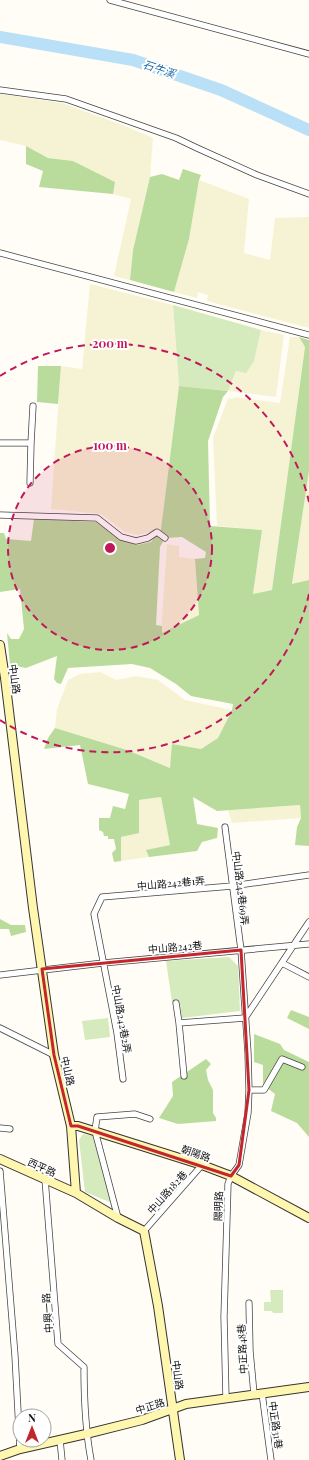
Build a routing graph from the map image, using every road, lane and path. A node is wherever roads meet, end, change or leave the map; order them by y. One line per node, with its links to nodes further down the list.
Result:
1 (110, 0): 2 (street)
2 (309, 54)
3 (0, 90): 4 (street)
4 (309, 194)
5 (0, 253): 6 (street)
6 (309, 335)
7 (33, 406): 9 (street)
8 (0, 443): 9 (street)
9 (31, 443): 10 (street)
10 (30, 483)
11 (0, 515): 12 (street)
12 (165, 538)
13 (0, 645): 14 (main road, 中山路)
14 (3, 678): 24 (main road, 中山路)
15 (225, 827): 17 (street, 中山路242巷69弄)
16 (309, 875): 17 (street, 中山路242巷1弄)
17 (232, 886): 21 (street, 中山路242巷69弄); 22 (street, 中山路242巷1弄)
18 (309, 922): 20 (street)
19 (309, 944): 20 (street, 中山路242巷)
20 (293, 946): 21 (street, 中山路242巷); 23 (street)
21 (240, 950): 22 (street, 中山路242巷); 28 (street, 陽明路)
22 (103, 963): 24 (street, 中山路242巷); 34 (street, 中山路242巷2弄)
23 (282, 964): 26 (street); 28 (street)
24 (42, 969): 25 (street, 中山路242巷); 31 (main road, 中山路)
25 (0, 975)
26 (309, 977)
27 (176, 1003): 29 (street)
28 (245, 1018): 29 (street); 35 (street, 陽明路)
29 (178, 1023): 33 (street)
30 (0, 1028): 31 (street)
31 (54, 1055): 37 (main road, 中山路)
32 (302, 1067): 35 (street)
33 (184, 1076)
34 (123, 1079)
35 (249, 1090): 44 (street, 陽明路)
36 (150, 1118): 40 (street)
37 (70, 1126): 40 (main road, 朝陽路); 46 (main road, 中山路)
38 (0, 1128): 39 (street)
39 (10, 1129)
40 (95, 1131): 42 (main road, 朝陽路); 47 (street)
41 (0, 1159): 45 (main road, 西平路)
42 (202, 1165): 44 (main road, 朝陽路); 49 (street, 中山路182巷)
43 (0, 1171): 57 (street)
44 (231, 1176): 48 (main road, 朝陽路); 53 (street, 陽明路)
45 (45, 1179): 46 (main road, 西平路); 55 (street, 中興一路)
46 (76, 1193): 47 (main road)
47 (118, 1218): 49 (main road)
48 (309, 1218)
49 (144, 1231): 54 (main road, 中山路)
50 (249, 1303): 52 (street, 中正路48巷)
51 (309, 1387): 52 (main road, 中正路)
52 (258, 1394): 53 (main road, 中正路); 63 (street, 中正路31巷)
53 (226, 1398): 54 (main road, 中正路)
54 (173, 1410): 55 (main road, 中正路); 62 (main road, 中山路)
55 (86, 1434): 56 (main road, 中正路); 61 (street, 中興一路)
56 (60, 1440): 57 (main road, 中正路); 60 (street)
57 (20, 1449): 58 (main road, 中正路)
58 (0, 1456): 59 (street)
59 (1, 1460)
60 (62, 1460)
61 (91, 1460)
62 (180, 1460)
63 (271, 1460)

